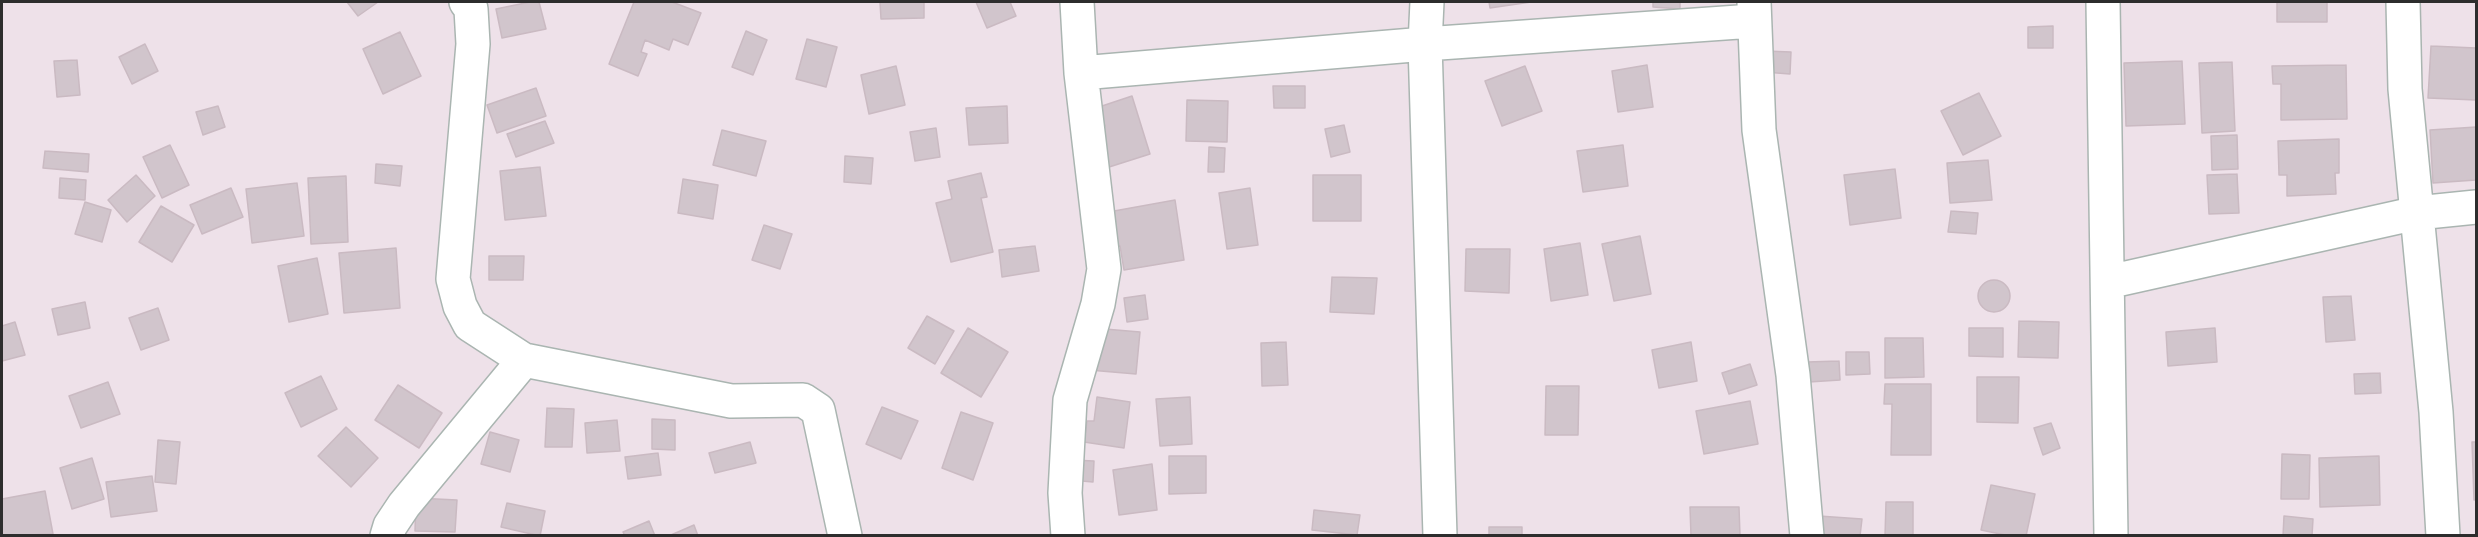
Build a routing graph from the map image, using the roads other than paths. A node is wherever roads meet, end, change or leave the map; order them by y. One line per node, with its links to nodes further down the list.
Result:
1 (466, 2): 12 (street)
2 (1077, 2): 8 (street)
3 (1427, 2): 7 (street)
4 (2103, 2): 11 (street)
5 (2403, 2): 10 (street)
6 (1754, 11): 7 (street); 17 (street)
7 (1425, 44): 8 (street); 16 (street)
8 (1081, 73): 15 (street)
9 (2476, 207): 10 (street)
10 (2417, 213): 11 (street); 19 (street)
11 (2108, 282): 18 (street)
12 (524, 360): 13 (street); 14 (street)
13 (387, 536)
14 (844, 536)
15 (1068, 536)
16 (1440, 536)
17 (1807, 536)
18 (2111, 536)
19 (2442, 536)

